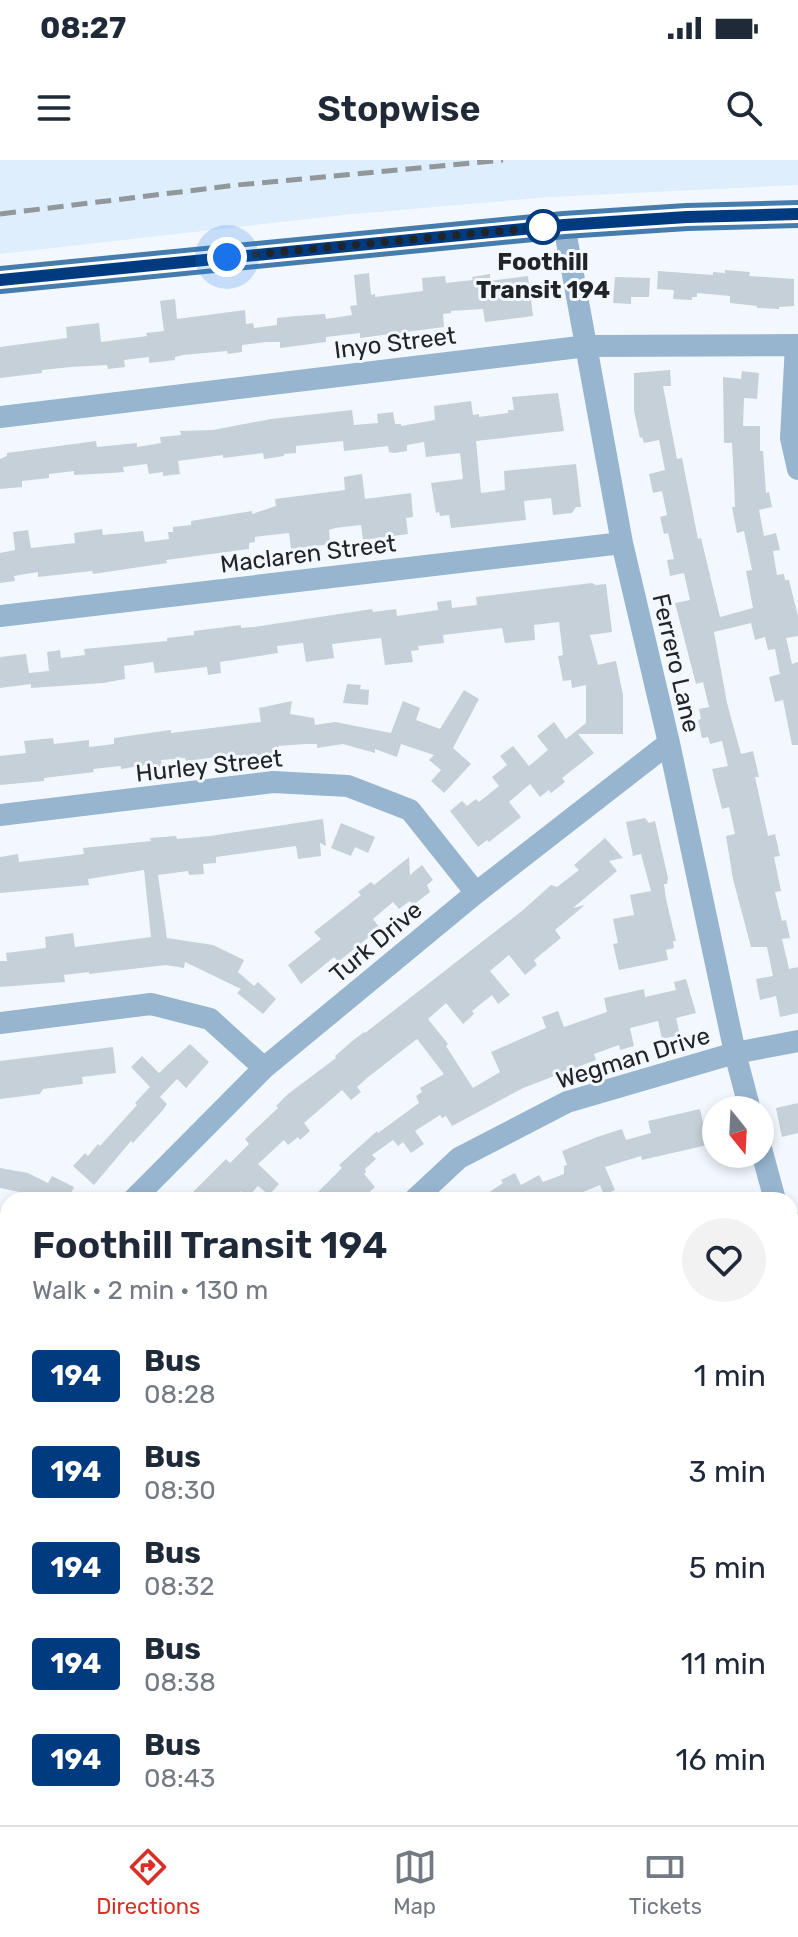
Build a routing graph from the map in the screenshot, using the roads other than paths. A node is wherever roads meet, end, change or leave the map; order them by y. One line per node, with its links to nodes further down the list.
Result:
1 (798, 214): 2 (main road)
2 (564, 225): 3 (main road); 5 (street, Ferrero Lane)
3 (0, 280)
4 (797, 345): 5 (street, Inyo Street); 7 (street)
5 (587, 346): 6 (street, Inyo Street); 8 (street, Ferrero Lane)
6 (0, 417)
7 (798, 469)
8 (622, 543): 9 (street, Maclaren Street); 10 (street, Ferrero Lane)
9 (0, 616)
10 (669, 743): 12 (street, Turk Drive); 15 (street, Ferrero Lane)
11 (0, 815): 12 (street, Hurley Street)
12 (476, 893): 16 (street, Turk Drive)
13 (0, 1023): 16 (street)
14 (798, 1041): 15 (street, Wegman Drive)
15 (735, 1053): 17 (street, Ferrero Lane); 20 (street, Wegman Drive)
16 (264, 1068): 19 (street, Turk Drive)
17 (746, 1096)
18 (766, 1168): 21 (street)
19 (141, 1192)
20 (423, 1192)
21 (773, 1192)

